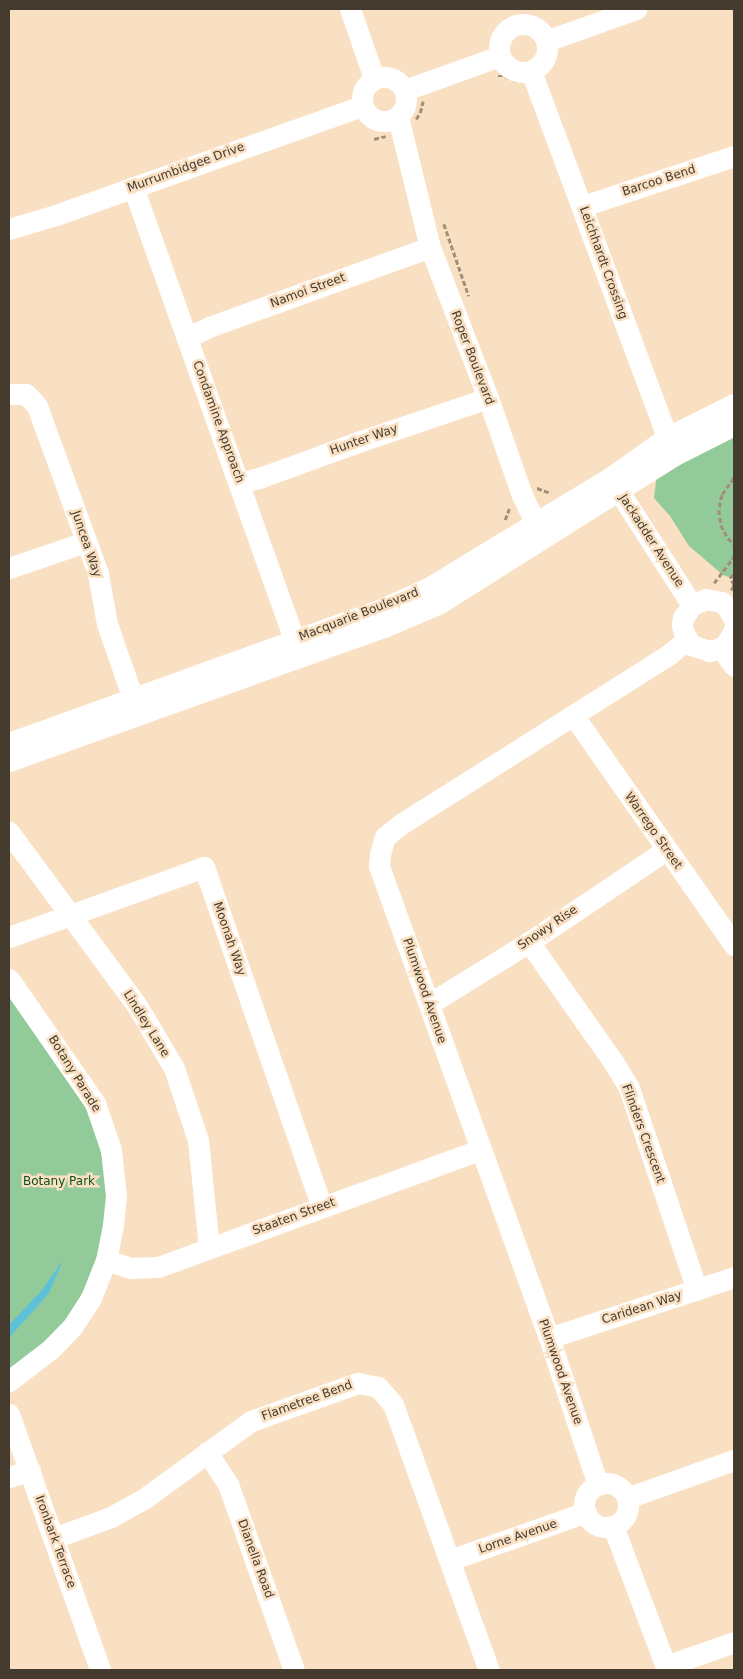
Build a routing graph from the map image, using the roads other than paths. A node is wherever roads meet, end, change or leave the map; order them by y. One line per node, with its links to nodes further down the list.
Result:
1 (350, 9): 7 (street)
2 (636, 9): 4 (street)
3 (510, 17): 4 (street); 5 (street)
4 (546, 41): 6 (street)
5 (500, 56): 6 (street); 8 (street)
6 (525, 76): 13 (street, Leichhardt Crossing)
7 (374, 78): 8 (street); 9 (street)
8 (405, 90): 10 (street)
9 (362, 106): 10 (street); 12 (street, Murrumbidgee Drive)
10 (390, 119): 15 (street, Roper Boulevard)
11 (734, 156): 13 (street, Barcoo Bend)
12 (134, 187): 14 (street, Murrumbidgee Drive); 16 (street, Condamine Approach)
13 (583, 206): 21 (street, Leichhardt Crossing)
14 (9, 229)
15 (430, 246): 16 (street, Namoi Street); 18 (street, Roper Boulevard)
16 (188, 337): 22 (street, Condamine Approach)
17 (9, 394): 25 (street, Juncea Way)
18 (488, 398): 22 (street, Hunter Way); 24 (street, Roper Boulevard)
19 (734, 404): 21 (street, Macquarie Boulevard)
20 (734, 425): 21 (street, Macquarie Boulevard)
21 (670, 446): 23 (street, Macquarie Boulevard)
22 (240, 483): 31 (street, Condamine Approach)
23 (615, 484): 24 (street, Macquarie Boulevard); 27 (street, Jackadder Avenue)
24 (539, 531): 31 (street, Macquarie Boulevard)
25 (85, 542): 26 (street); 33 (street, Juncea Way)
26 (9, 568)
27 (692, 605): 28 (street); 29 (street)
28 (734, 619): 30 (street)
29 (687, 640): 30 (street); 34 (street, Plumwood Avenue)
30 (721, 648): 32 (street)
31 (298, 649): 33 (street, Macquarie Boulevard)
32 (734, 666)
33 (136, 707): 35 (street, Macquarie Boulevard); 36 (street, Macquarie Boulevard)
34 (573, 715): 38 (street, Warrego Street); 44 (street, Plumwood Avenue)
35 (9, 743)
36 (9, 761)
37 (9, 832): 39 (street, Lindley Lane)
38 (666, 850): 41 (street, Snowy Rise); 42 (street, Warrego Street)
39 (70, 915): 40 (street, Moonah Way); 46 (street, Moonah Way); 47 (street, Lindley Lane)
40 (9, 937)
41 (530, 942): 44 (street, Snowy Rise); 50 (street, Flinders Crescent)
42 (734, 945)
43 (9, 979): 48 (street, Botany Parade)
44 (428, 1004): 45 (street, Plumwood Avenue)
45 (480, 1150): 46 (street, Staaten Street); 51 (street, Plumwood Avenue)
46 (322, 1207): 47 (street, Staaten Street)
47 (208, 1248): 48 (street, Staaten Street)
48 (106, 1260): 52 (street, Botany Parade)
49 (734, 1277): 50 (street, Caridean Way)
50 (697, 1290): 51 (street, Caridean Way)
51 (549, 1338): 58 (street, Plumwood Avenue)
52 (9, 1381)
53 (9, 1414): 56 (street, Ironbark Terrace)
54 (207, 1452): 62 (street, Flametree Bend); 63 (street, Flametree Bend); 67 (street, Dianella Road)
55 (734, 1460): 59 (street)
56 (30, 1470): 57 (street); 62 (street, Ironbark Terrace)
57 (9, 1477)
58 (598, 1485): 59 (street); 60 (street)
59 (627, 1498): 61 (street)
60 (586, 1512): 61 (street); 63 (street, Lorne Avenue)
61 (613, 1526): 65 (street)
62 (54, 1538): 66 (street, Ironbark Terrace)
63 (450, 1560): 68 (street, Flametree Bend)
64 (734, 1642): 65 (street)
65 (666, 1668)
66 (100, 1670)
67 (294, 1670)
68 (489, 1670)

